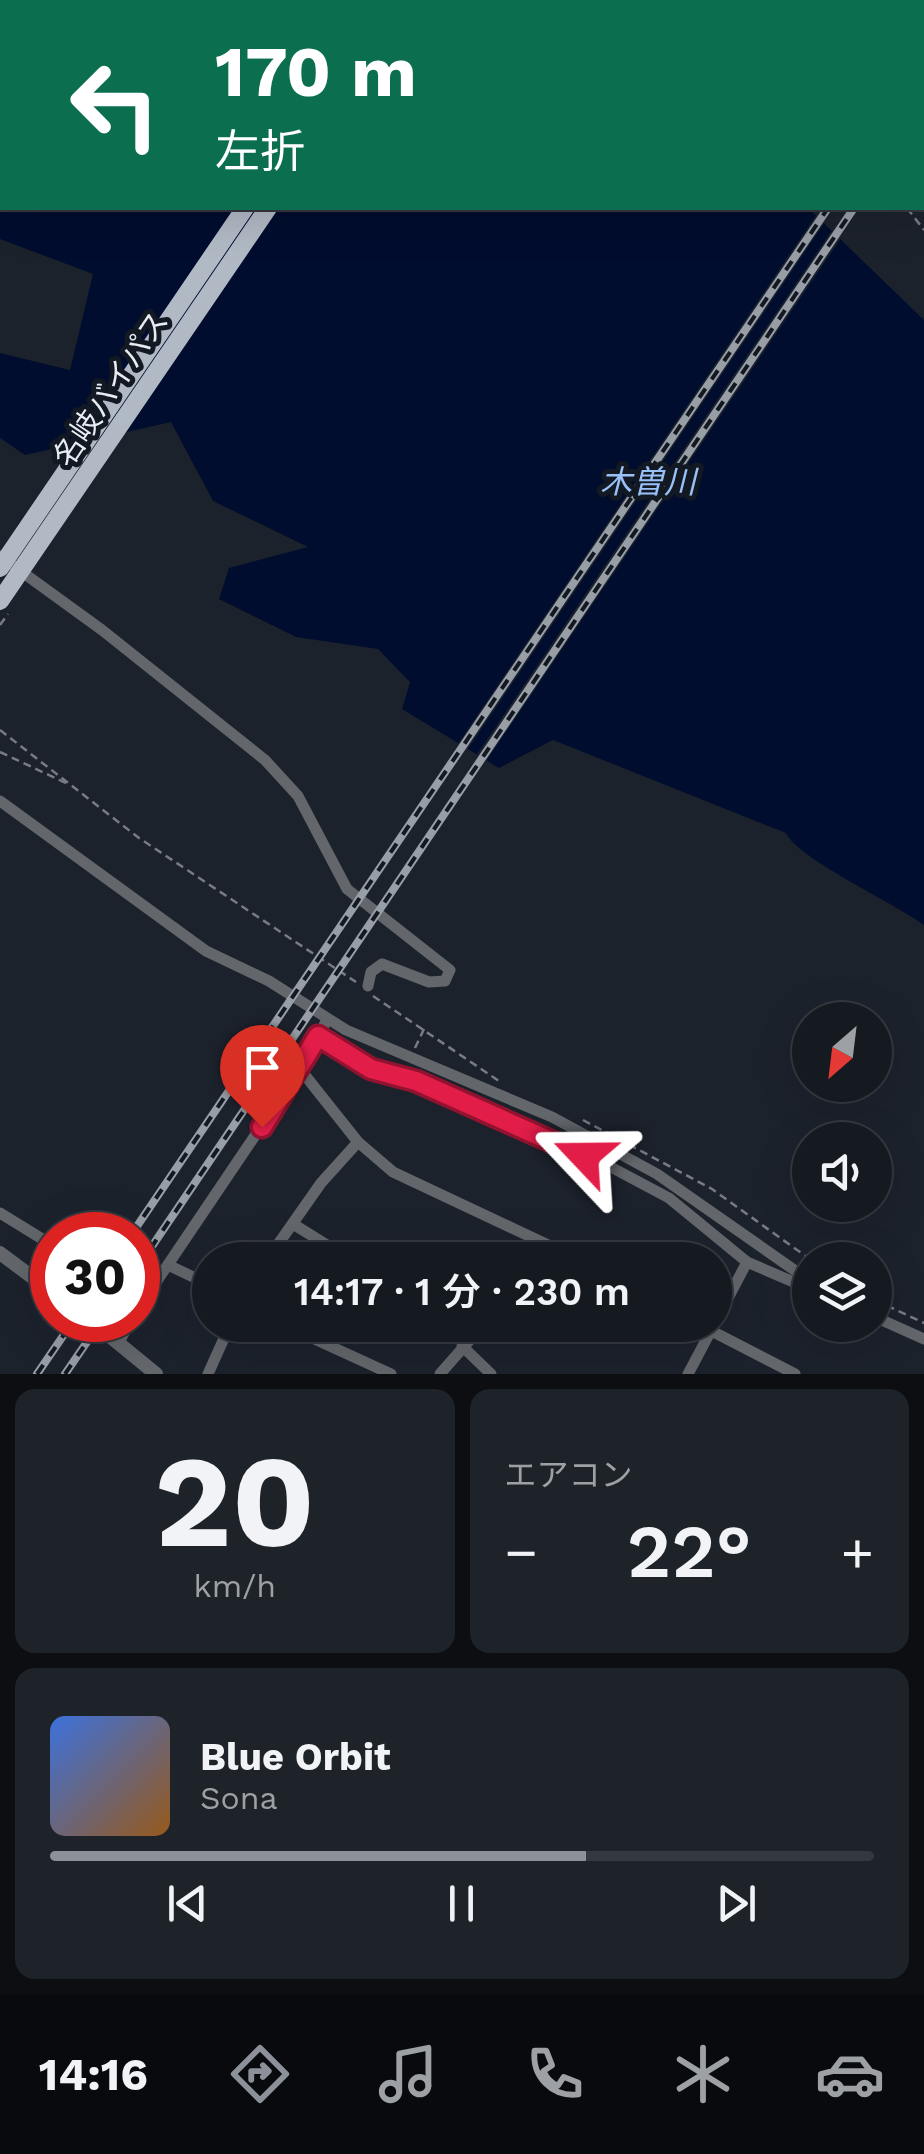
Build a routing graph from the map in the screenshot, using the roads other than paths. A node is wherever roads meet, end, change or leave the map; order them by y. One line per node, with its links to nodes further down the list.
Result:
1 (244, 210): 4 (highway, 名岐バイパス, bridge)
2 (267, 210): 5 (highway, 名岐バイパス, bridge)
3 (0, 556): 7 (street)
4 (0, 568)
5 (0, 601)
6 (0, 801): 8 (street)
7 (368, 986)
8 (327, 1020): 9 (street); 19 (street)
9 (318, 1036): 10 (street); 19 (street)
10 (300, 1070): 11 (street); 20 (street)
11 (358, 1142): 13 (street); 17 (street)
12 (0, 1213): 14 (street)
13 (293, 1224): 15 (street); 16 (street)
14 (30, 1231)
15 (280, 1242)
16 (322, 1242)
17 (544, 1242)
18 (3, 1258): 23 (street)
19 (747, 1262): 24 (street)
20 (168, 1265): 21 (street); 22 (street)
21 (160, 1276)
22 (192, 1276)
23 (30, 1277)
24 (732, 1288)
25 (892, 1325): 27 (street)
26 (732, 1338): 40 (street)
27 (924, 1339)
28 (119, 1342): 34 (street)
29 (222, 1342): 35 (street)
30 (321, 1342): 36 (street)
31 (465, 1342): 33 (street)
32 (703, 1342): 39 (street)
33 (462, 1346): 37 (street); 38 (street)
34 (156, 1374)
35 (208, 1374)
36 (390, 1374)
37 (440, 1374)
38 (491, 1374)
39 (688, 1374)
40 (795, 1374)

